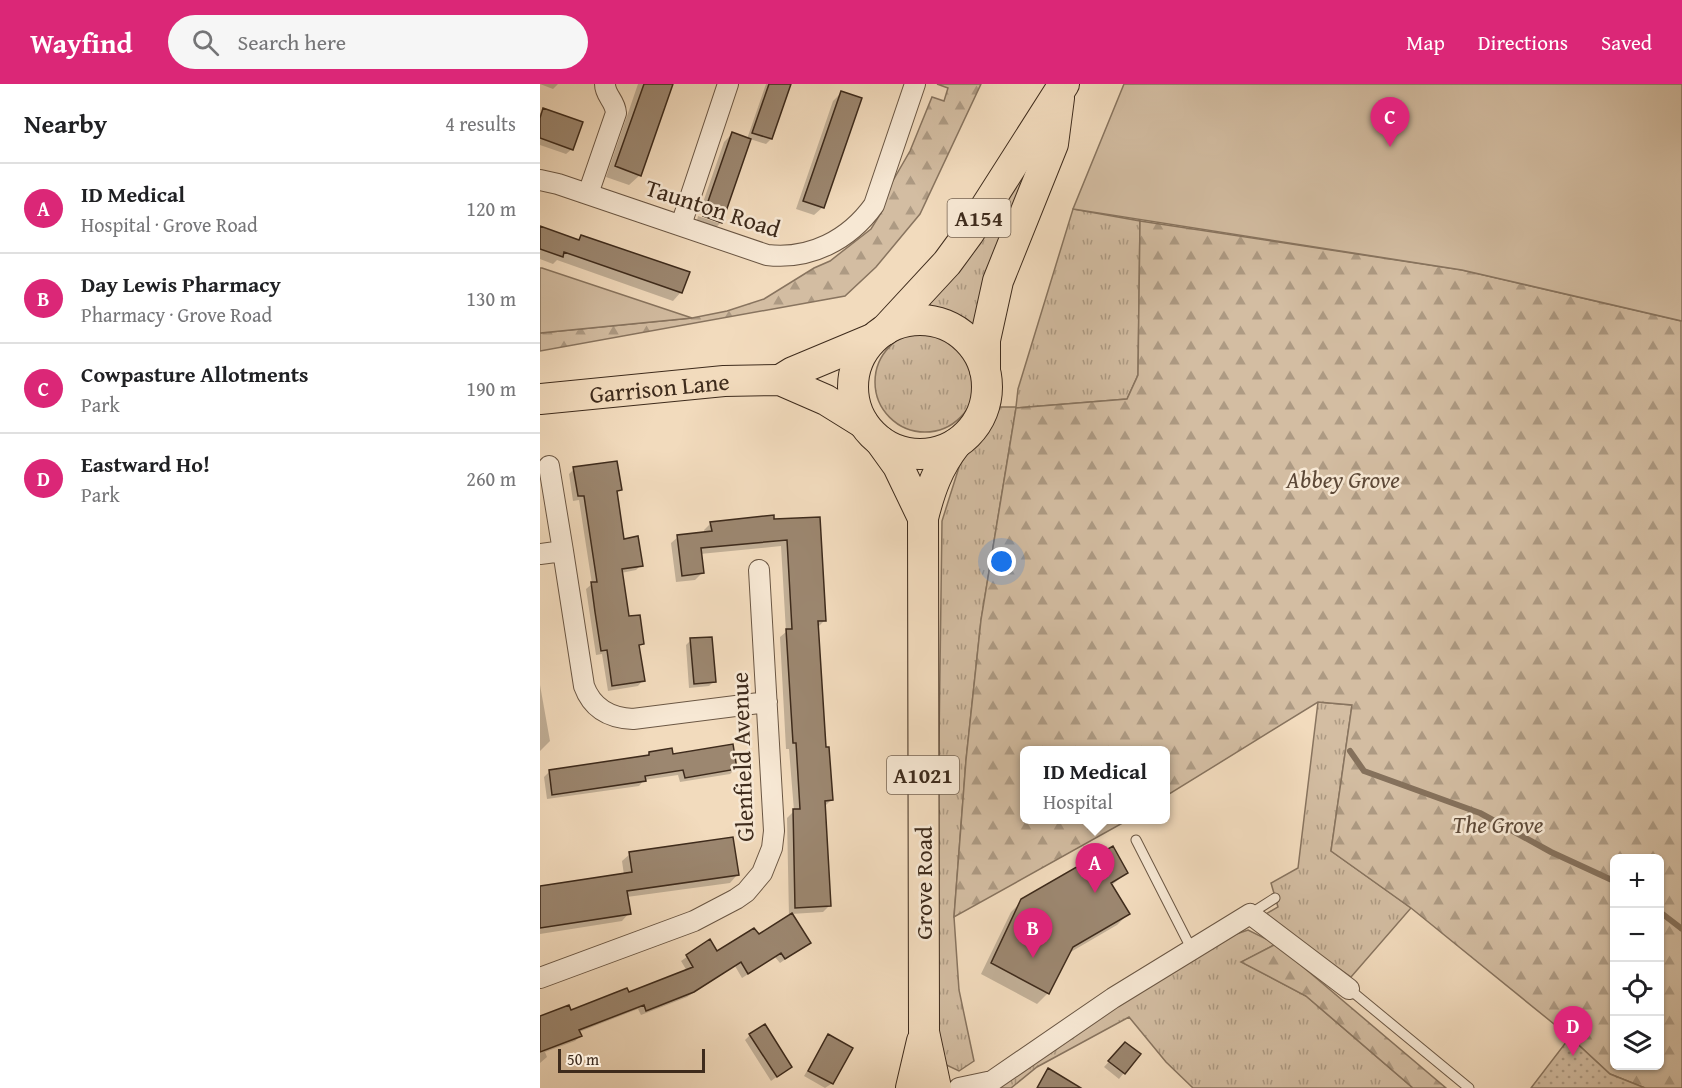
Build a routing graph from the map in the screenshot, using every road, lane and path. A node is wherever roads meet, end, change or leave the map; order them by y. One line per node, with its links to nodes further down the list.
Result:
1 (605, 84): 6 (street)
2 (728, 84): 7 (street)
3 (915, 84): 7 (street, Taunton Road)
4 (1062, 89): 8 (main road, A154); 9 (main road, A154)
5 (540, 180): 6 (street, Taunton Road)
6 (588, 194): 7 (street, Taunton Road)
7 (681, 225)
8 (879, 334): 9 (main road); 10 (main road, Garrison Lane / A154); 12 (main road)
9 (985, 370): 13 (main road)
10 (780, 380): 11 (main road, Garrison Lane / A154); 12 (main road, Garrison Lane / A154)
11 (540, 399)
12 (871, 432): 13 (main road); 15 (main road, Grove Road / A1021)
13 (956, 444): 15 (main road, Grove Road / A1021)
14 (549, 466): 16 (street)
15 (923, 518): 26 (main road, Grove Road / A1021)
16 (563, 551): 17 (street); 19 (street)
17 (540, 554)
18 (759, 570): 19 (street, Glenfield Avenue)
19 (767, 702): 24 (street, Glenfield Avenue)
20 (1136, 840): 23 (lane)
21 (1275, 898): 22 (lane)
22 (1250, 914): 23 (street); 25 (street)
23 (1192, 950): 27 (street)
24 (540, 978)
25 (1349, 989): 31 (lane)
26 (924, 1032): 28 (main road, Grove Road / A1021); 29 (main road, Grove Road / A1021)
27 (989, 1085): 30 (street)
28 (911, 1088)
29 (936, 1088)
30 (959, 1088)
31 (1469, 1088)

